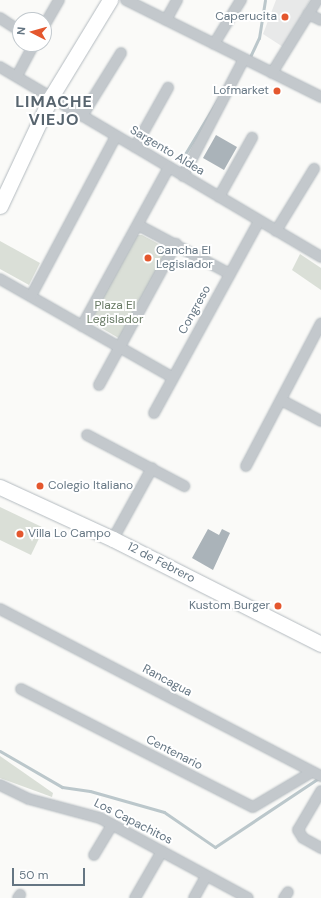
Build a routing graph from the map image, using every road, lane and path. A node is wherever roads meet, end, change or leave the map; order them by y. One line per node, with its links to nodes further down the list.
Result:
1 (59, 0): 7 (street)
2 (110, 0): 22 (street)
3 (126, 0): 10 (street)
4 (177, 0): 10 (street)
5 (241, 0): 13 (street)
6 (317, 0): 8 (street)
7 (52, 12)
8 (308, 14): 11 (street); 18 (street)
9 (0, 18): 12 (street)
10 (166, 20): 13 (street)
11 (321, 20)
12 (12, 26)
13 (214, 44): 16 (street)
14 (30, 52): 19 (street)
15 (121, 53): 23 (street)
16 (246, 60): 18 (street); 29 (street)
17 (0, 67): 19 (street, Sargento Aldea)
18 (272, 73): 21 (street)
19 (17, 76): 22 (street, Sargento Aldea)
20 (168, 88): 26 (street)
21 (321, 97)
22 (51, 98): 23 (street, Sargento Aldea); 31 (street)
23 (82, 116): 24 (street, Sargento Aldea)
24 (116, 136): 26 (street, Sargento Aldea); 39 (street)
25 (252, 138): 30 (street)
26 (135, 147): 27 (street, Sargento Aldea)
27 (169, 167): 29 (street, Sargento Aldea); 33 (street)
28 (314, 169): 34 (street)
29 (183, 176): 30 (street, Sargento Aldea)
30 (218, 197): 32 (street, Sargento Aldea)
31 (0, 206)
32 (259, 221): 34 (street, Sargento Aldea); 37 (street, Congreso)
33 (138, 225): 35 (street); 40 (street)
34 (276, 231): 36 (street, Sargento Aldea)
35 (176, 244): 37 (street); 42 (street)
36 (321, 257)
37 (230, 274): 43 (street, Congreso)
38 (0, 279): 39 (street)
39 (31, 296): 40 (street)
40 (82, 326): 42 (street)
41 (320, 326): 45 (street)
42 (120, 347): 43 (street); 44 (street)
43 (172, 377): 46 (street, Congreso)
44 (99, 385)
45 (281, 400): 47 (street); 49 (street)
46 (154, 413)
47 (321, 421)
48 (87, 435): 50 (street)
49 (246, 466)
50 (152, 468): 51 (street); 53 (street)
51 (184, 486)
52 (0, 487): 53 (street, 12 de Febrero)
53 (113, 539): 55 (street, 12 de Febrero)
54 (0, 609): 57 (street, Rancagua)
55 (321, 644)
56 (21, 689): 57 (street, Centenario)
57 (317, 775)
58 (0, 785): 60 (street, Los Capachitos)
59 (321, 791): 61 (street)
60 (112, 825): 62 (street, Los Capachitos); 63 (street)
61 (321, 848)
62 (162, 851): 64 (street, Los Capachitos); 65 (street)
63 (94, 855)
64 (206, 876): 66 (street); 67 (street, Los Capachitos)
65 (135, 898)
66 (194, 898)
67 (248, 898)

